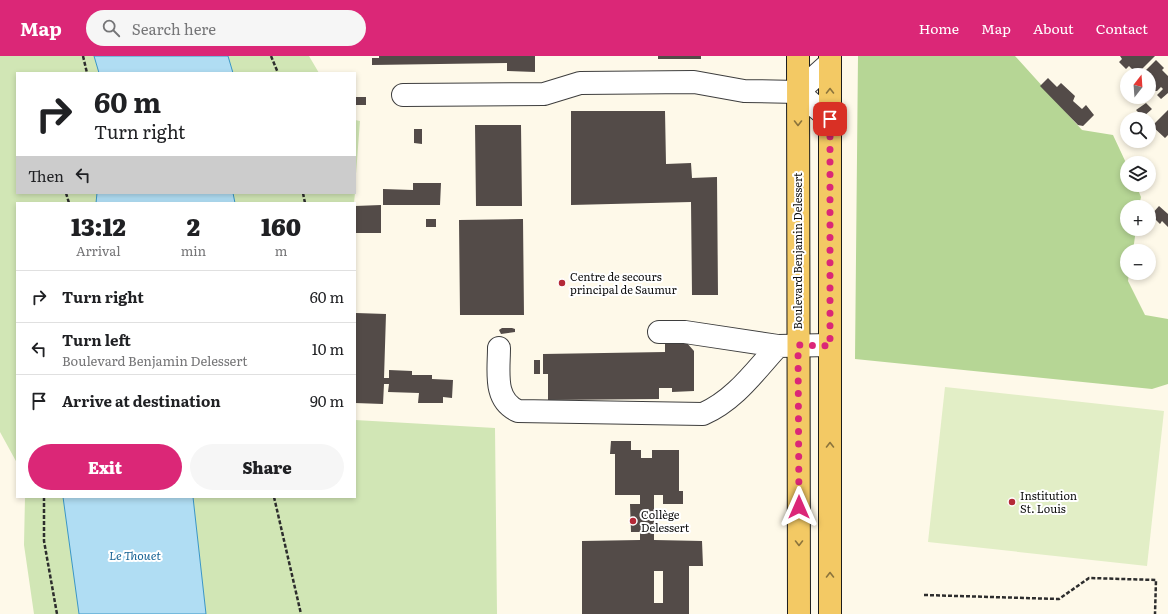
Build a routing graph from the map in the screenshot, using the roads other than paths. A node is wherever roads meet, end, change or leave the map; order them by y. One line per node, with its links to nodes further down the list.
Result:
1 (798, 56): 3 (main road, Boulevard Benjamin Delessert)
2 (830, 59): 3 (lane); 5 (main road, one-way to 2)
3 (798, 92): 4 (lane); 5 (lane); 7 (main road, Boulevard Benjamin Delessert, one-way to 7)
4 (403, 95)
5 (830, 119): 8 (main road)
6 (659, 332): 7 (lane)
7 (788, 346): 8 (lane); 9 (lane); 10 (main road, Boulevard Benjamin Delessert, one-way to 10)
8 (830, 346): 11 (main road, one-way to 8)
9 (499, 348)
10 (799, 614)
11 (830, 614)

